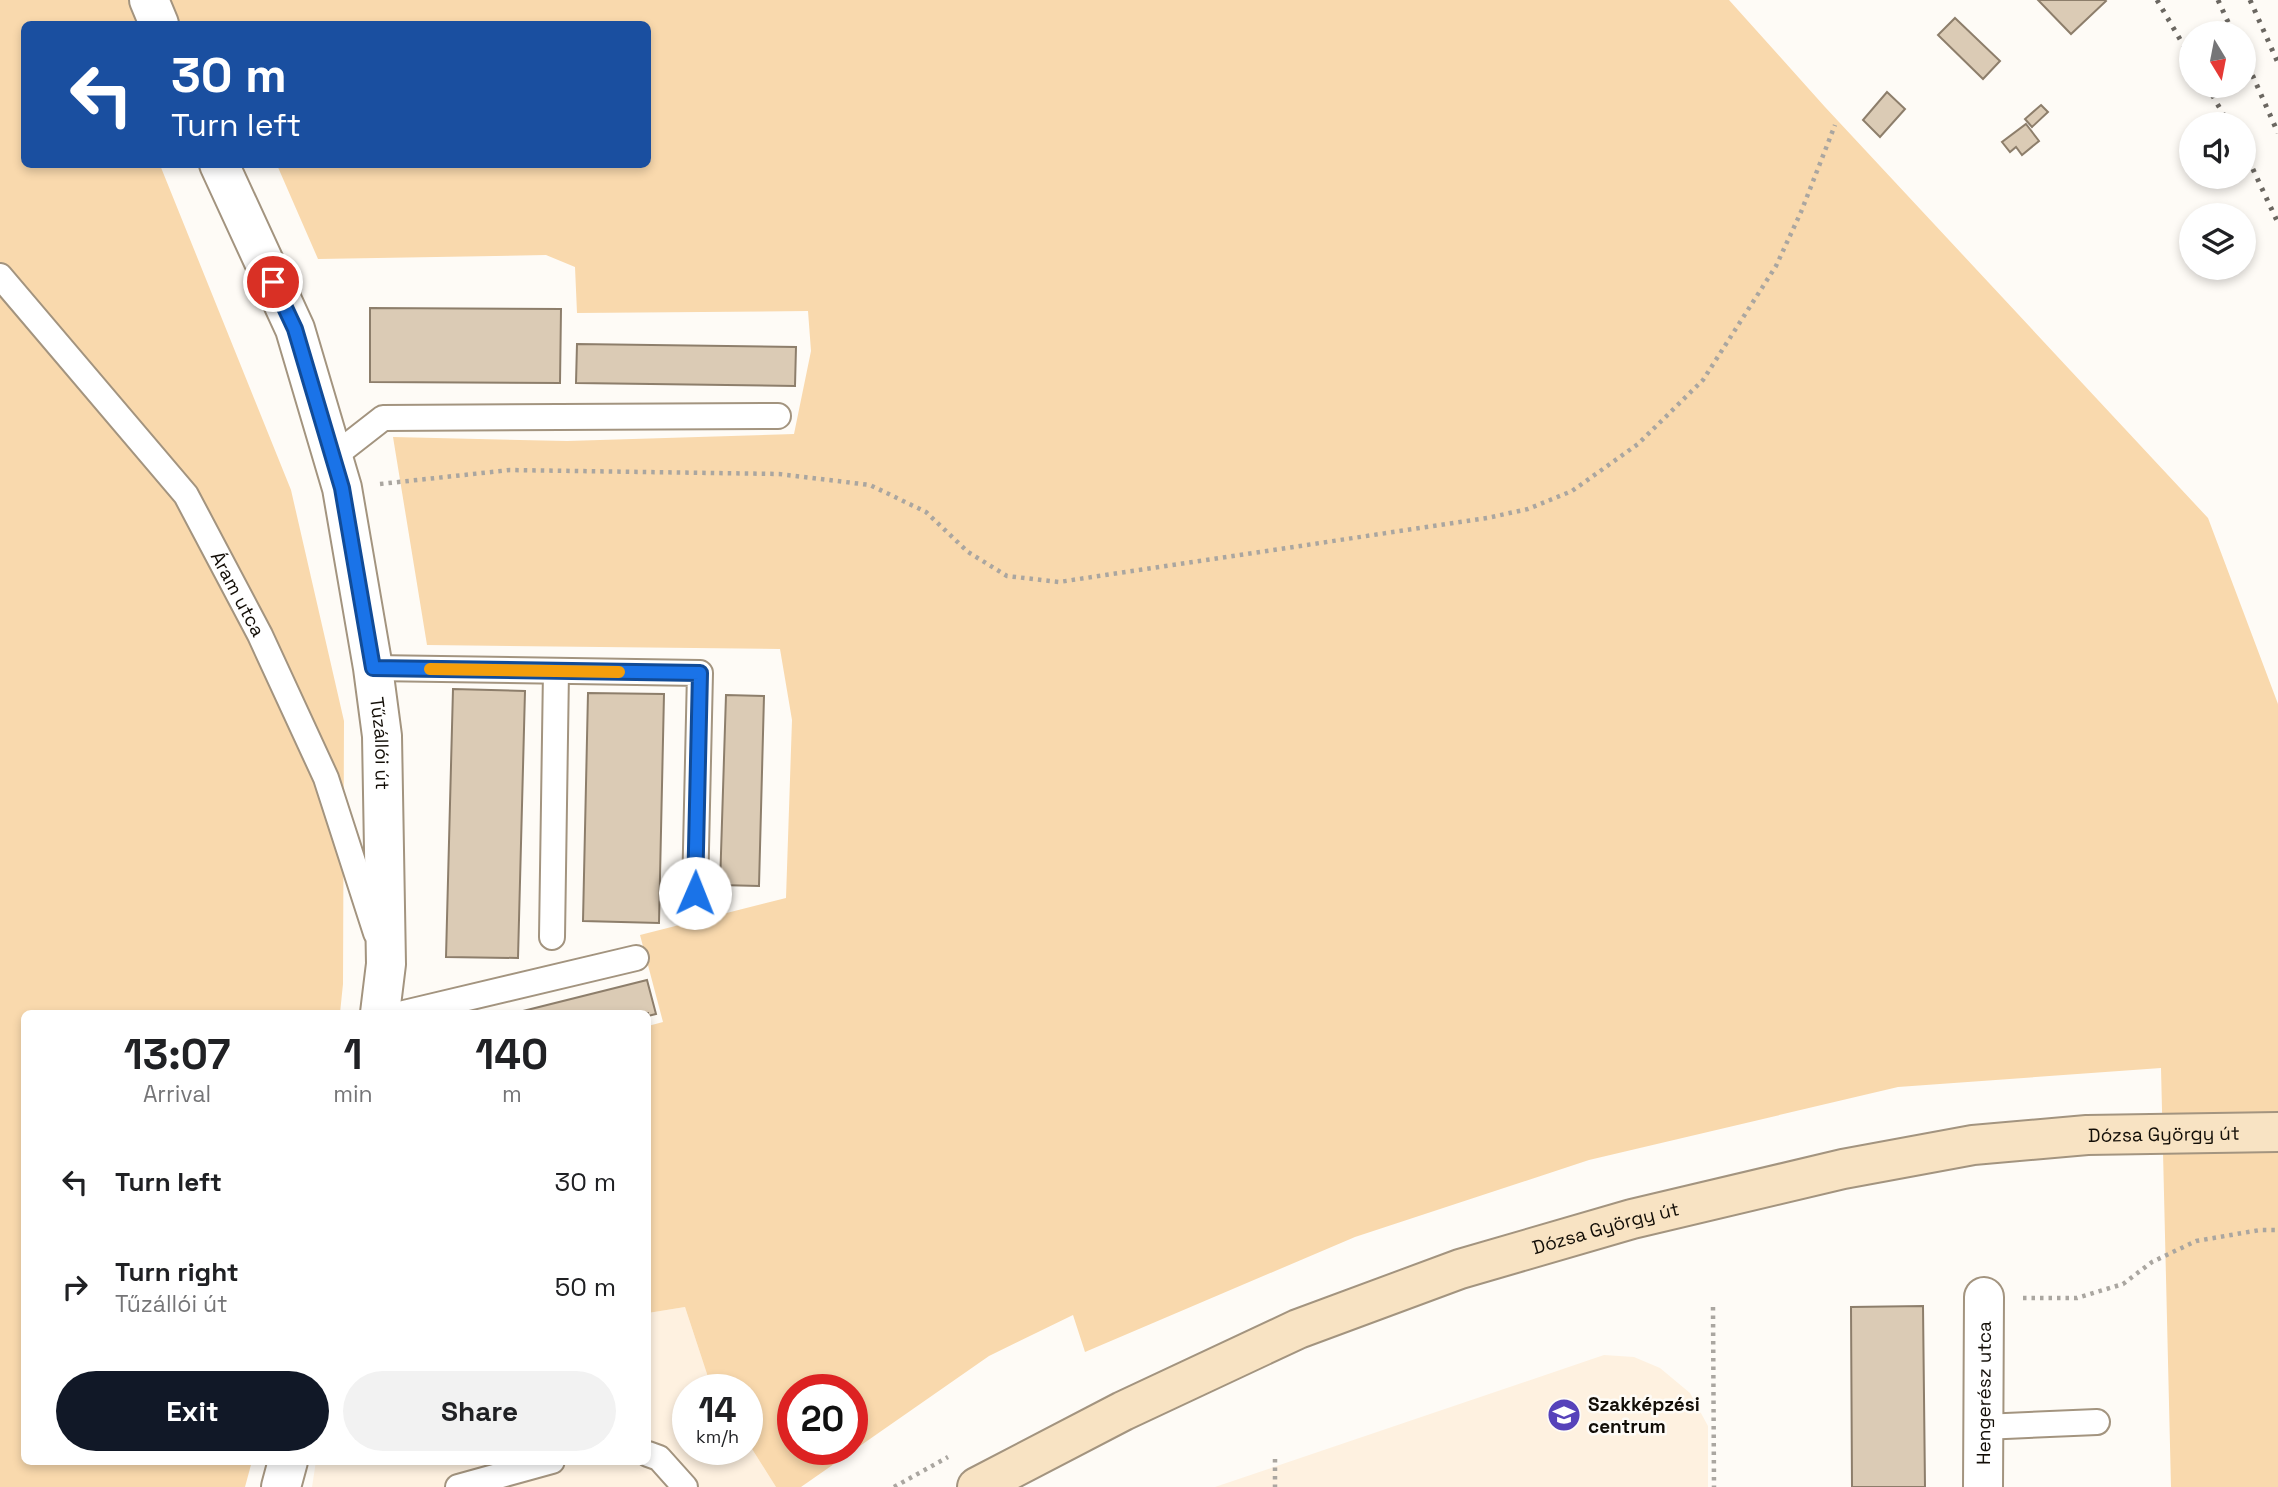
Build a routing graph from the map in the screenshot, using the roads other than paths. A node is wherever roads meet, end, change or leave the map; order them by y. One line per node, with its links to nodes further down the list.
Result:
1 (149, 0): 2 (street)
2 (158, 21)
3 (221, 168): 6 (street, Tűzállói út)
4 (0, 276): 12 (lane, Áram utca)
5 (778, 416): 6 (lane)
6 (337, 472): 7 (street, Tűzállói út)
7 (373, 668): 8 (lane); 12 (street, Tűzállói út)
8 (556, 671): 9 (lane); 10 (lane)
9 (695, 893)
10 (552, 937)
11 (636, 958): 14 (lane)
12 (386, 964): 13 (street, Tűzállói út)
13 (380, 1010)
14 (417, 1010)
15 (2278, 1132): 25 (street, Dózsa György út)
16 (1984, 1297): 18 (street, Hengerész utca)
17 (2097, 1422): 18 (lane)
18 (1983, 1427): 26 (street, Hengerész utca)
19 (651, 1455): 24 (lane)
20 (287, 1465): 22 (street)
21 (538, 1465): 23 (lane)
22 (281, 1487)
23 (458, 1487)
24 (685, 1487)
25 (977, 1487)
26 (1983, 1487)

